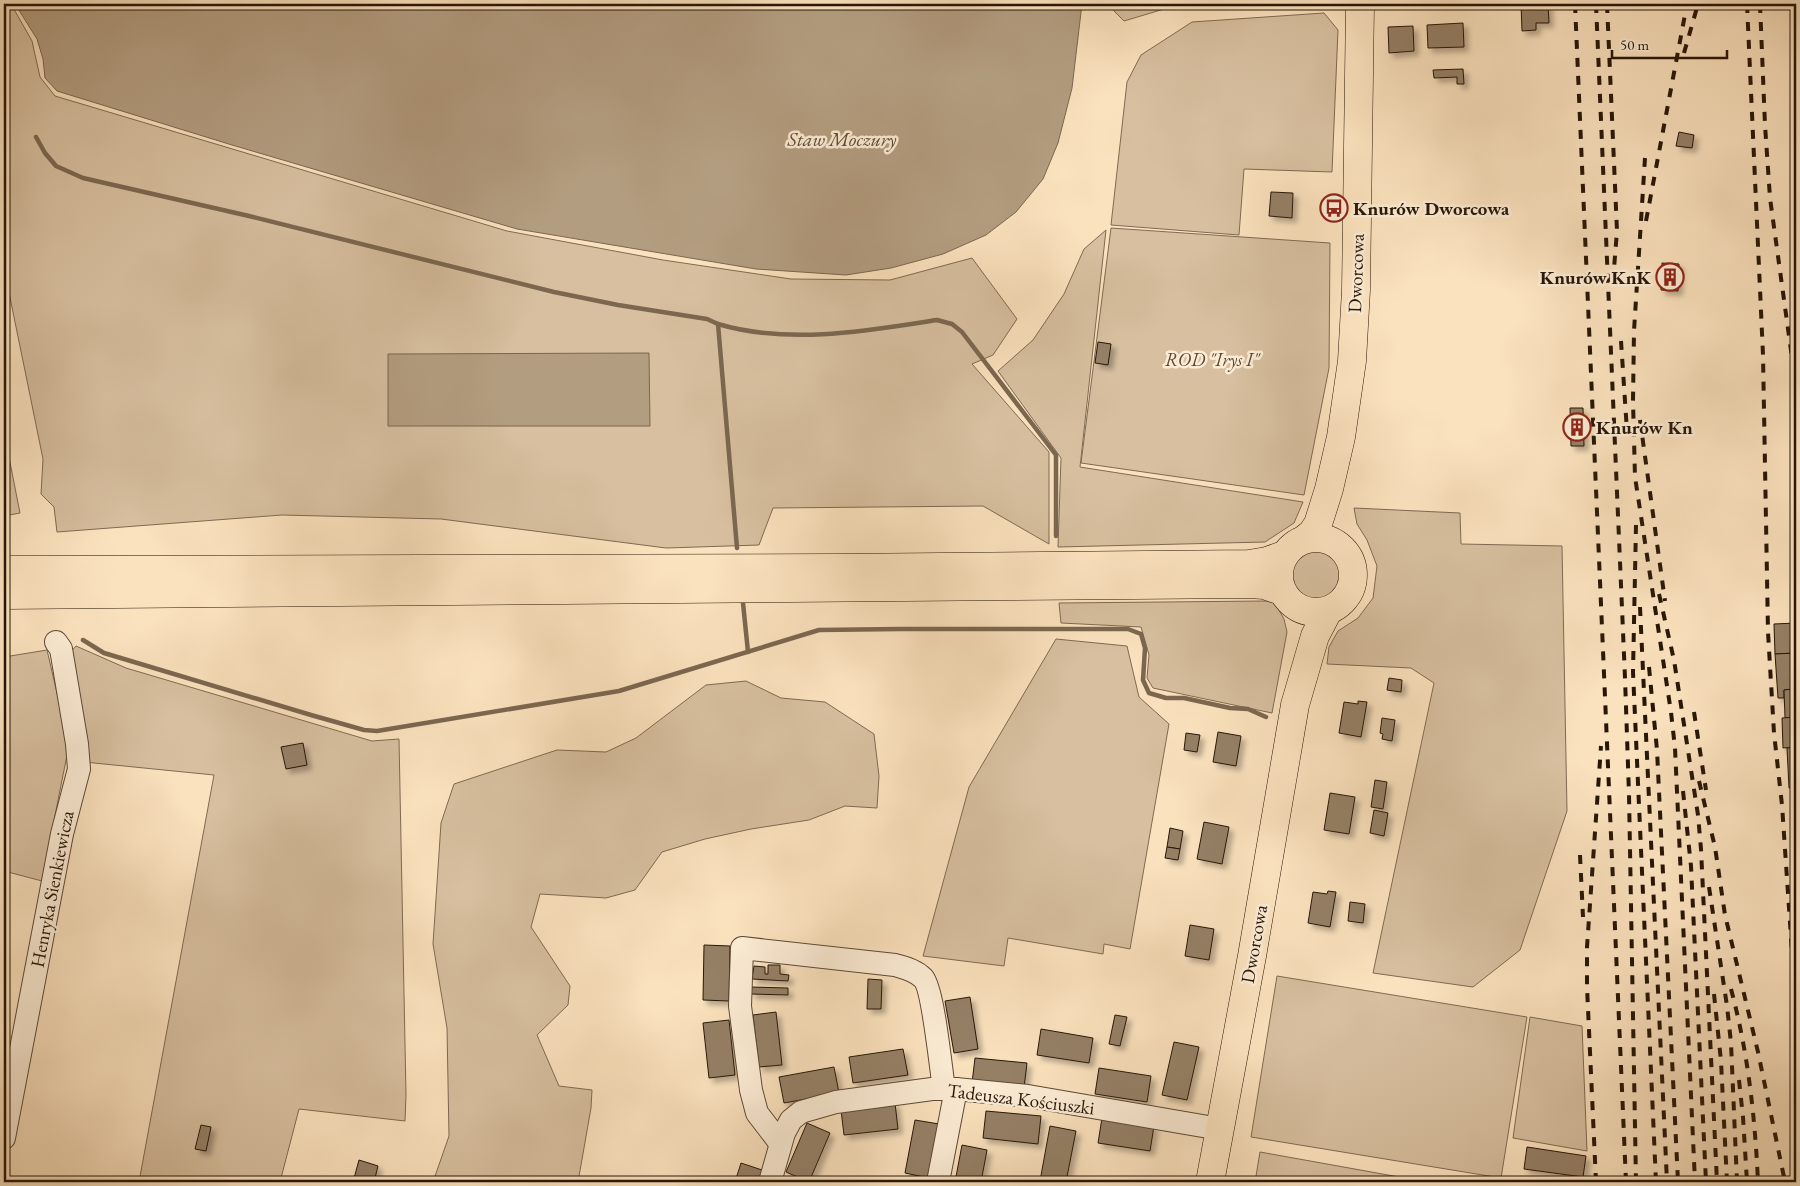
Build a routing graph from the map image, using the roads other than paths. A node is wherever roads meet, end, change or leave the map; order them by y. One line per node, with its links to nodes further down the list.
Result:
1 (1360, 4): 2 (main road, Dworcowa)
2 (1339, 450): 3 (main road, Dworcowa); 4 (main road, Dworcowa)
3 (1306, 538): 4 (main road); 5 (main road)
4 (1343, 549): 9 (main road)
5 (1284, 555): 6 (main road); 8 (main road)
6 (4, 570)
7 (4, 595): 8 (main road)
8 (1290, 599): 9 (main road); 11 (main road, Dworcowa)
9 (1328, 611): 11 (main road, Dworcowa)
10 (56, 642): 14 (street, Henryka Sienkiewicza)
11 (1295, 705): 13 (main road, Dworcowa)
12 (950, 1089): 13 (street, Tadeusza Kościuszki); 15 (street, Tadeusza Kościuszki); 15 (street); 17 (street)
13 (1220, 1129): 18 (main road, Dworcowa)
14 (4, 1138)
15 (780, 1143): 16 (street, Tadeusza Kościuszki)
16 (770, 1182)
17 (938, 1182)
18 (1210, 1182)

